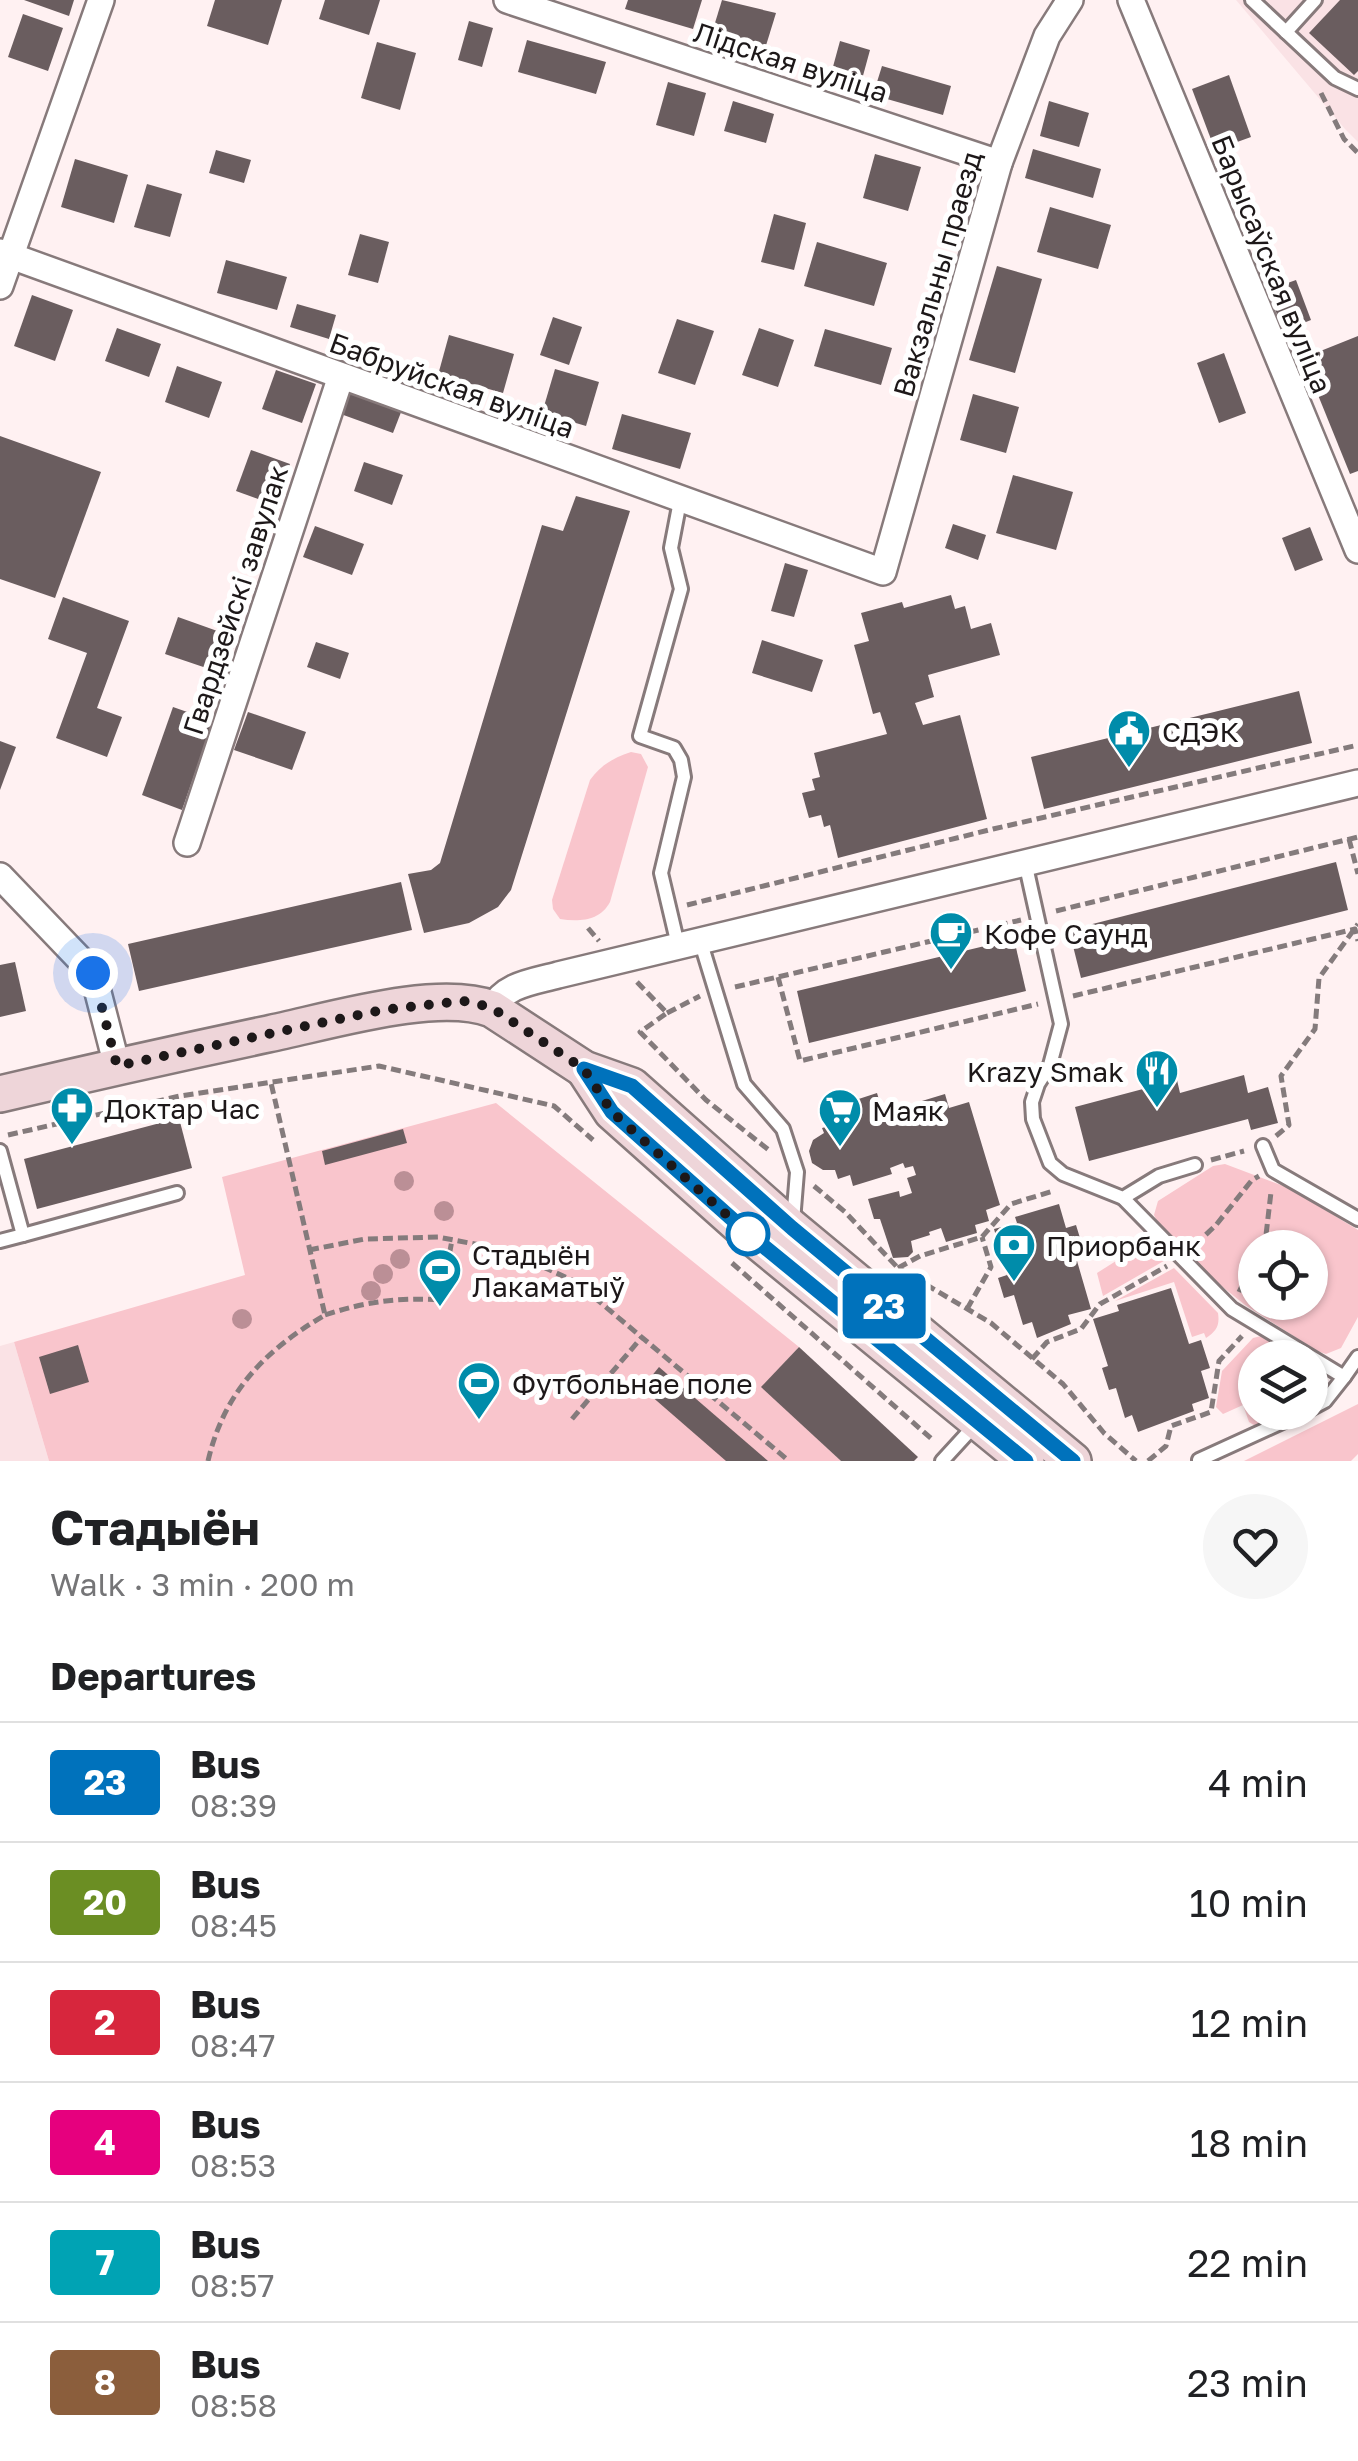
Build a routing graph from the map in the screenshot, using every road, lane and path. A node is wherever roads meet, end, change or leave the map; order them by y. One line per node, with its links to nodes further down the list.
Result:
1 (101, 0): 12 (street)
2 (507, 0): 11 (street, Лідская вуліца)
3 (1070, 0): 11 (street, Вакзальны праезд)
4 (1131, 0): 16 (street, Барысаўская вуліца)
5 (1252, 0): 7 (lane)
6 (1316, 0): 7 (lane)
7 (1286, 32): 8 (lane)
8 (1358, 89)
9 (1320, 90): 10 (path)
10 (1358, 153)
11 (999, 163): 17 (street, Вакзальны праезд)
12 (5, 253): 13 (street); 14 (street, Бабруйская вуліца)
13 (0, 286)
14 (341, 376): 15 (street, Бабруйская вуліца); 22 (street, Гвардзейскі завулак)
15 (680, 501): 17 (street, Бабруйская вуліца); 26 (lane)
16 (1358, 550)
17 (883, 572)
18 (1358, 745): 26 (path)
19 (1358, 783): 23 (street)
20 (1358, 837): 21 (path)
21 (1349, 839): 24 (path); 27 (path)
22 (187, 842)
23 (1025, 862): 27 (lane); 29 (street)
24 (1358, 874)
25 (0, 876): 37 (street)
26 (669, 910): 29 (lane)
27 (1037, 916): 31 (path); 33 (lane)
28 (1356, 927): 30 (path); 33 (path); 43 (path)
29 (689, 942): 32 (lane); 34 (street)
30 (1358, 942)
31 (778, 977): 32 (path); 33 (path)
32 (716, 992): 35 (path); 47 (lane)
33 (1056, 1000): 48 (lane)
34 (492, 1008): 37 (main road); 38 (main road)
35 (667, 1013)
36 (640, 1032): 47 (path)
37 (117, 1066): 40 (main road)
38 (584, 1069): 52 (main road); 73 (main road)
39 (271, 1082): 41 (path); 42 (path); 58 (path)
40 (0, 1094)
41 (0, 1137)
42 (597, 1144)
43 (1263, 1146): 45 (path); 46 (lane)
44 (0, 1152): 54 (lane)
45 (1195, 1165): 50 (lane)
46 (1273, 1170): 51 (lane); 53 (path); 60 (path)
47 (797, 1172): 52 (lane); 61 (path)
48 (1085, 1181): 50 (lane); 55 (path)
49 (177, 1193): 54 (lane)
50 (1123, 1198): 60 (lane)
51 (1358, 1219)
52 (792, 1228): 80 (main road)
53 (1267, 1230)
54 (23, 1235): 57 (lane)
55 (982, 1237): 61 (path); 63 (path)
56 (452, 1240): 58 (path); 65 (path); 67 (path)
57 (0, 1241)
58 (309, 1250): 65 (path)
59 (726, 1259): 75 (path)
60 (1180, 1259): 64 (lane); 69 (path)
61 (898, 1268): 63 (path)
62 (1238, 1296): 64 (path)
63 (967, 1308): 69 (path)
64 (1232, 1309): 66 (lane)
65 (324, 1314): 77 (path)
66 (1256, 1322): 70 (lane); 82 (path)
67 (642, 1338): 72 (path); 78 (path)
68 (1358, 1357): 70 (lane)
69 (1032, 1359): 81 (path)
70 (1344, 1377): 71 (lane)
71 (1328, 1397)
72 (572, 1419)
73 (976, 1423): 75 (lane); 79 (main road)
74 (1265, 1430): 76 (lane)
75 (946, 1457)
76 (1198, 1460)
77 (208, 1461)
78 (788, 1461)
79 (1026, 1461)
80 (1073, 1461)
81 (1136, 1461)
82 (1148, 1461)

